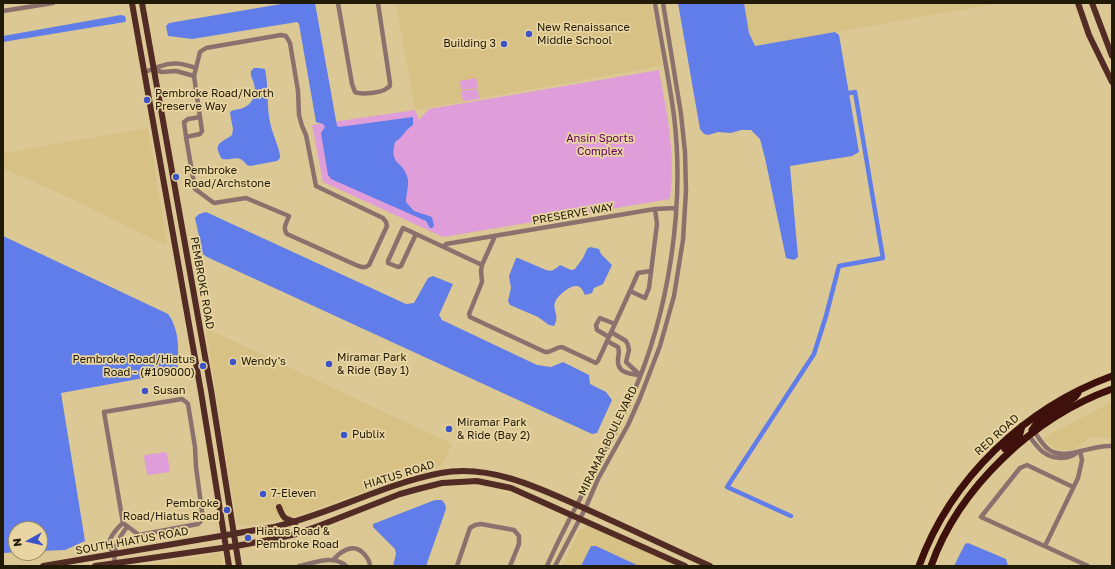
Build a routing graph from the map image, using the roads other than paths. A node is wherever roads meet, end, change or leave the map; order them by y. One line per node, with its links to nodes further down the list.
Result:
1 (53, 3): 10 (street)
2 (132, 3): 15 (main road, PEMBROKE ROAD)
3 (142, 3): 14 (main road, PEMBROKE ROAD)
4 (338, 3): 5 (street)
5 (378, 3)
6 (655, 3): 21 (street, MIRAMAR BOULEVARD)
7 (663, 3): 49 (street, MIRAMAR BOULEVARD)
8 (1078, 3): 18 (main road)
9 (1092, 3): 11 (main road)
10 (3, 11)
11 (1112, 56)
12 (182, 64): 13 (street); 14 (street); 16 (street)
13 (196, 68): 17 (street); 20 (street)
14 (154, 70): 15 (street); 16 (street); 26 (main road, PEMBROKE ROAD)
15 (144, 72): 27 (main road, PEMBROKE ROAD)
16 (180, 72): 17 (street)
17 (194, 76): 19 (street)
18 (1112, 82)
19 (200, 117): 20 (street); 20 (street)
20 (186, 138)
21 (676, 208): 22 (street, PRESERVE WAY); 33 (street, MIRAMAR BOULEVARD)
22 (655, 209): 24 (street, PRESERVE WAY); 29 (street)
23 (416, 234): 23 (street); 25 (street)
24 (495, 236): 25 (street, PRESERVE WAY); 28 (street)
25 (444, 246): 28 (street)
26 (186, 249): 27 (main road); 36 (main road, PEMBROKE ROAD)
27 (176, 250): 38 (main road, PEMBROKE ROAD)
28 (482, 264): 32 (street)
29 (651, 271): 30 (street); 30 (street)
30 (630, 291): 31 (street)
31 (615, 324): 32 (street); 32 (street)
32 (609, 337): 33 (street); 33 (street)
33 (640, 375): 47 (street, MIRAMAR BOULEVARD)
34 (1112, 376): 37 (highway, RED ROAD)
35 (1112, 389): 40 (highway, RED ROAD)
36 (211, 390): 38 (main road); 54 (main road, PEMBROKE ROAD)
37 (1080, 390): 39 (highway, RED ROAD); 40 (highway)
38 (201, 392): 55 (main road, PEMBROKE ROAD)
39 (1022, 426): 43 (highway); 75 (highway, RED ROAD)
40 (1031, 433): 42 (street); 43 (highway, RED ROAD)
41 (1112, 446): 42 (street)
42 (1080, 451): 45 (street)
43 (987, 475): 76 (highway, RED ROAD)
44 (415, 479): 46 (main road); 47 (main road, HIATUS ROAD); 52 (main road, HIATUS ROAD)
45 (1073, 487): 57 (street); 57 (street)
46 (418, 489): 50 (main road, HIATUS ROAD); 56 (main road, HIATUS ROAD)
47 (577, 505): 49 (main road, HIATUS ROAD); 50 (street, MIRAMAR BOULEVARD)
48 (279, 507): 52 (main road)
49 (585, 509): 51 (street, MIRAMAR BOULEVARD); 74 (main road, HIATUS ROAD)
50 (572, 516): 51 (main road, HIATUS ROAD); 71 (street, MIRAMAR BOULEVARD)
51 (580, 519): 72 (street, MIRAMAR BOULEVARD); 73 (main road, HIATUS ROAD)
52 (297, 522): 54 (main road, HIATUS ROAD)
53 (125, 525): 53 (street); 59 (street)
54 (234, 534): 55 (main road, HIATUS ROAD); 56 (main road, PEMBROKE ROAD)
55 (224, 535): 58 (main road, PEMBROKE ROAD); 59 (main road, SOUTH HIATUS ROAD)
56 (236, 546): 58 (main road, HIATUS ROAD); 66 (main road, PEMBROKE ROAD)
57 (1045, 546): 77 (street)
58 (226, 547): 61 (main road, SOUTH HIATUS ROAD); 65 (main road, PEMBROKE ROAD)
59 (114, 554): 61 (street); 63 (main road, SOUTH HIATUS ROAD)
60 (334, 559): 62 (street); 67 (street); 68 (street)
61 (115, 564): 64 (main road, SOUTH HIATUS ROAD)
62 (370, 565)
63 (43, 566)
64 (95, 566)
65 (229, 566)
66 (239, 566)
67 (299, 566)
68 (346, 566)
69 (457, 566): 70 (street)
70 (510, 566)
71 (547, 566)
72 (555, 566)
73 (684, 566)
74 (710, 566)
75 (919, 566)
76 (931, 566)
77 (1088, 566)

